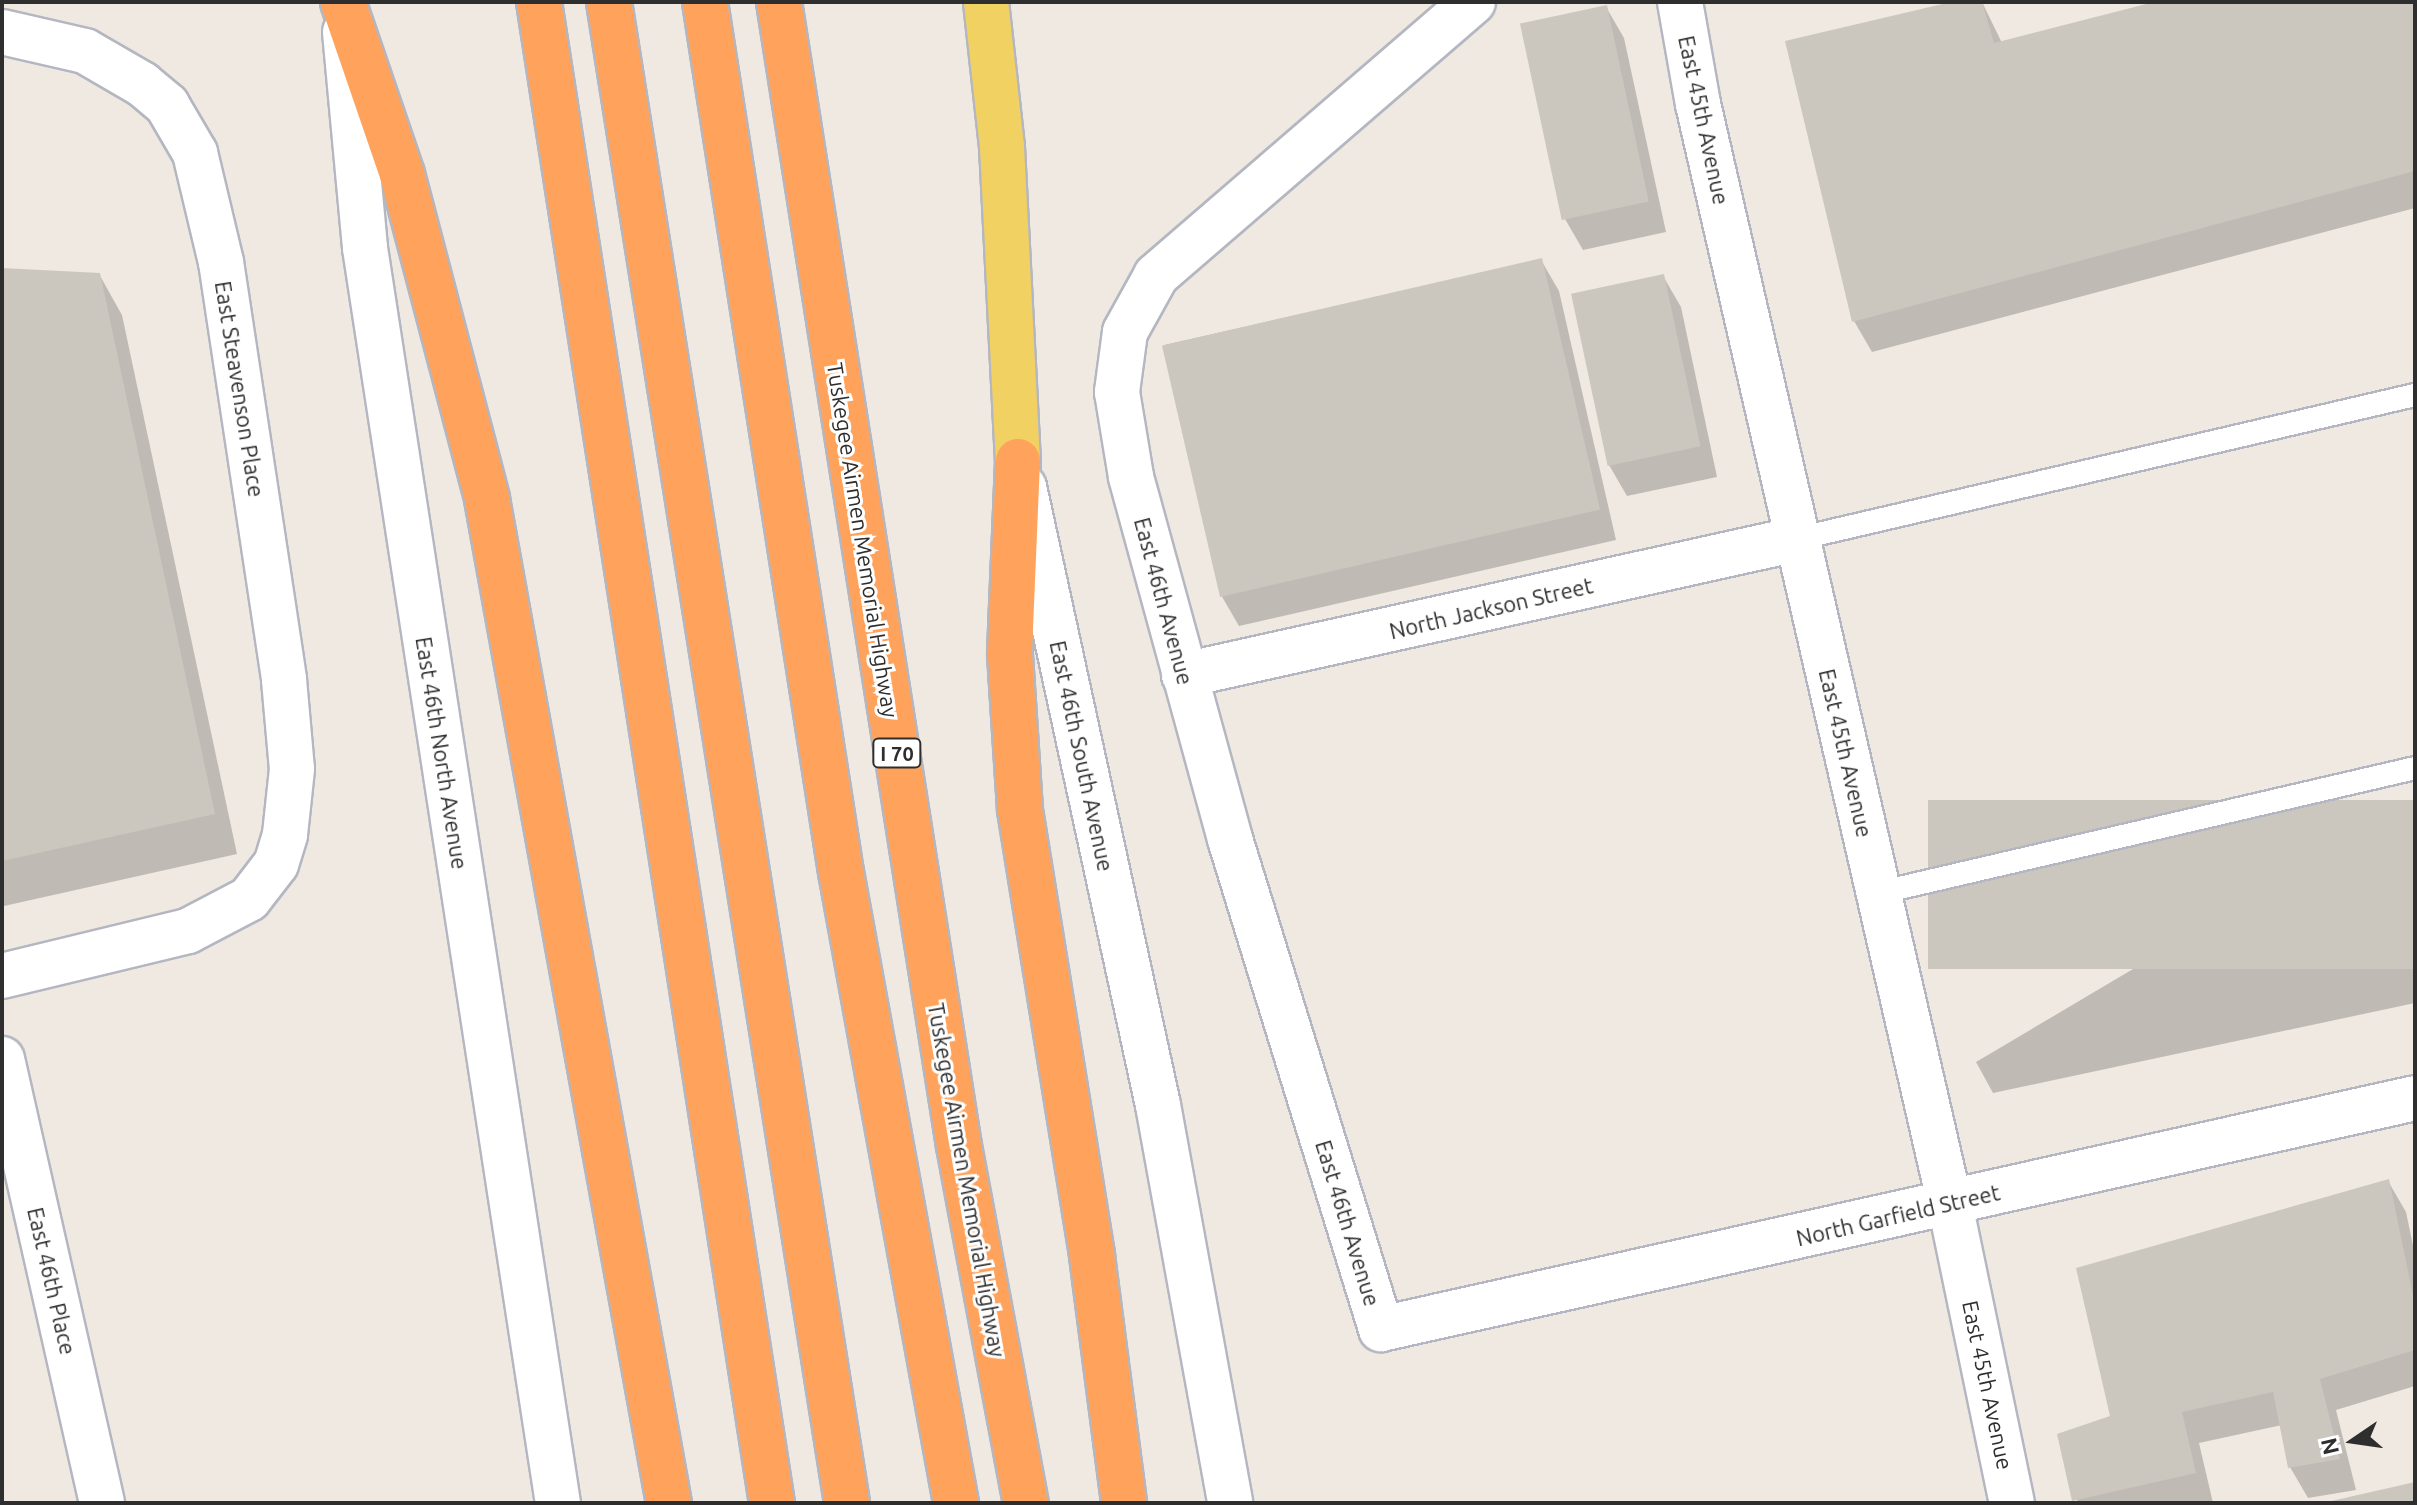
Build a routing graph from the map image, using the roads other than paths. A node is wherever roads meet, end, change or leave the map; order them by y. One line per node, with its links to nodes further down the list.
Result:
1 (342, 2): 22 (street, East 46th North Avenue); 23 (highway)
2 (539, 2): 24 (highway)
3 (609, 2): 25 (highway)
4 (705, 2): 26 (highway)
5 (779, 2): 27 (highway, Tuskegee Airmen Memorial Highway / I 70)
6 (986, 2): 11 (main road, East 46th South Avenue)
7 (1473, 2): 13 (street, East 46th Avenue)
8 (1680, 2): 12 (street, East 45th Avenue)
9 (2, 32): 16 (street, East Steavenson Place)
10 (2415, 395): 12 (lane)
11 (1018, 461): 28 (highway); 29 (street, East 46th South Avenue)
12 (1797, 539): 13 (street, North Jackson Street); 15 (street, East 45th Avenue)
13 (1184, 675): 20 (street, East 46th Avenue)
14 (2415, 768): 15 (lane)
15 (1878, 893): 19 (street, East 45th Avenue)
16 (2, 976)
17 (2, 1059): 21 (street, East 46th Place)
18 (2415, 1098): 19 (street, North Garfield Street)
19 (1950, 1204): 20 (street, North Garfield Street); 30 (street, East 45th Avenue)
20 (1381, 1329)
21 (102, 1503)
22 (558, 1503)
23 (669, 1503)
24 (772, 1503)
25 (847, 1503)
26 (956, 1503)
27 (1026, 1503)
28 (1124, 1503)
29 (1230, 1503)
30 (2012, 1503)

